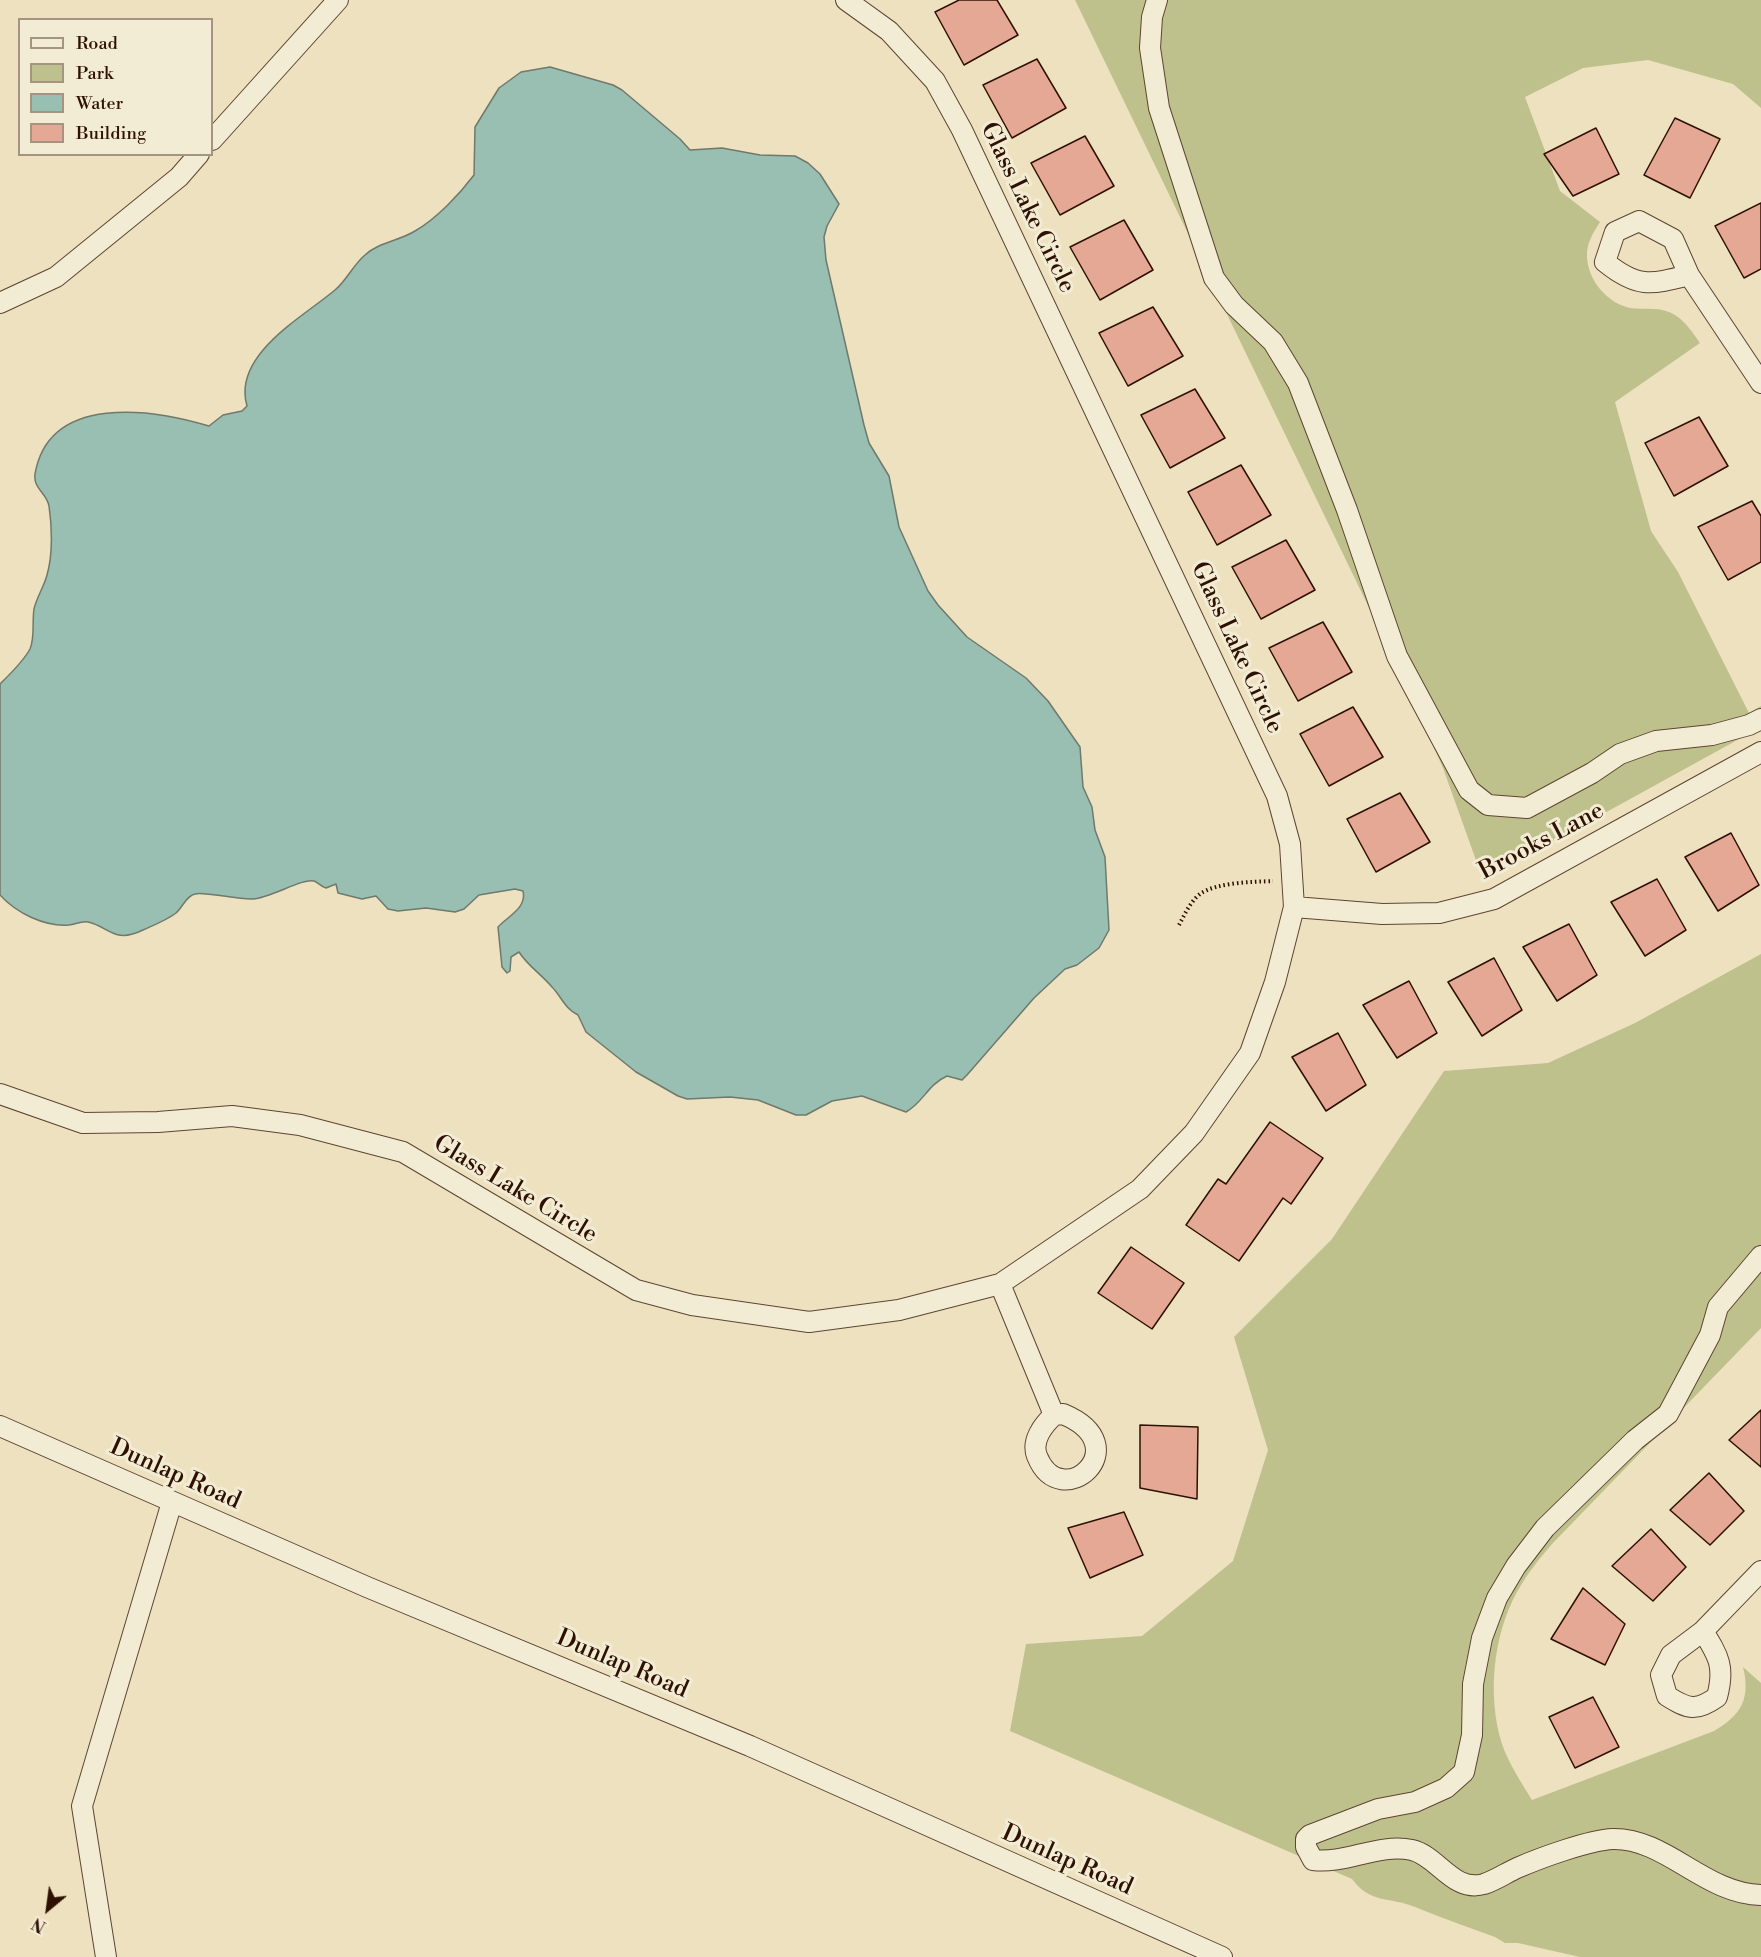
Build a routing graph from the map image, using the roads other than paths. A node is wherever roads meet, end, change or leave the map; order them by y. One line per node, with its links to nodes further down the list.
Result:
1 (338, 0): 4 (street)
2 (846, 0): 11 (street, Glass Lake Circle)
3 (1157, 0): 9 (street)
4 (213, 139)
5 (197, 156): 7 (street)
6 (1689, 275): 8 (street)
7 (0, 303)
8 (1761, 383)
9 (1761, 718)
10 (1761, 752): 11 (street, Brooks Lane)
11 (1294, 907): 14 (street, Glass Lake Circle)
12 (0, 1094): 14 (street, Glass Lake Circle)
13 (1761, 1256): 20 (street)
14 (1000, 1284): 15 (street)
15 (1053, 1414)
16 (0, 1426): 17 (street, Dunlap Road)
17 (172, 1502): 21 (street); 22 (street, Dunlap Road)
18 (1761, 1571): 19 (street)
19 (1703, 1631)
20 (1761, 1895)
21 (106, 1957)
22 (1222, 1957)

